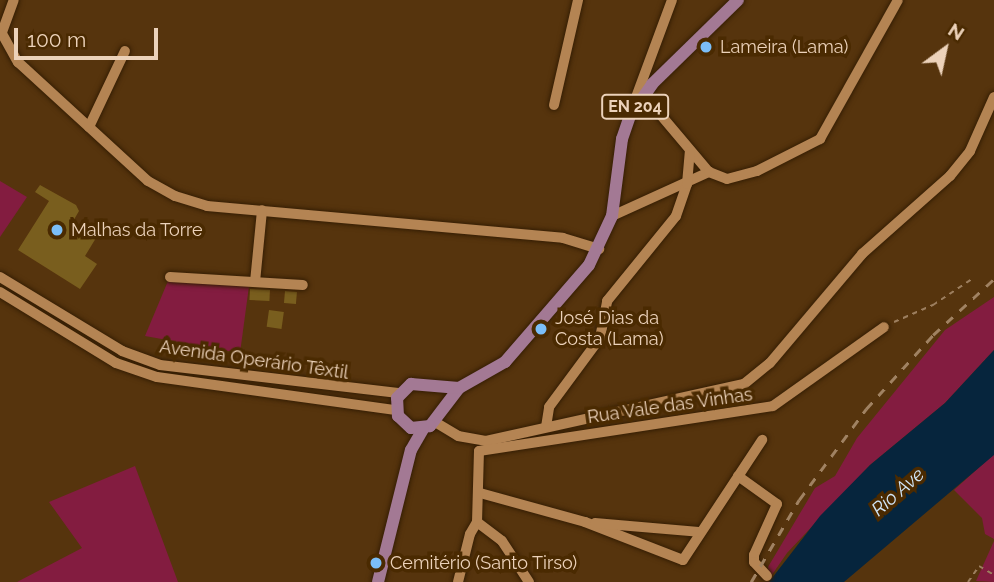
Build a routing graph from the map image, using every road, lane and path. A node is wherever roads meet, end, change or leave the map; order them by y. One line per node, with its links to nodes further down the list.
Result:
1 (14, 0): 7 (street)
2 (578, 0): 11 (street)
3 (659, 0): 6 (street)
4 (738, 0): 9 (main road, EN 204)
5 (898, 0): 15 (street)
6 (670, 5): 12 (street)
7 (1, 33): 13 (street)
8 (125, 51): 13 (street)
9 (643, 94): 12 (main road, EN 204); 14 (street)
10 (994, 97): 33 (street)
11 (554, 105)
12 (630, 116): 18 (main road, EN 204)
13 (89, 127): 17 (street)
14 (690, 152): 15 (street); 16 (street)
15 (709, 172): 16 (street)
16 (687, 184): 18 (street); 33 (street)
17 (262, 210): 19 (street); 23 (street)
18 (612, 216): 19 (main road, EN 204)
19 (599, 249): 28 (main road, EN 204)
20 (0, 277): 29 (street, Avenida Operário Têxtil)
21 (170, 277): 23 (street)
22 (972, 279): 26 (path)
23 (255, 282): 24 (street)
24 (303, 285)
25 (0, 292): 30 (street, Avenida Operário Têxtil)
26 (884, 327): 37 (street, Rua Vale das Vinhas)
27 (432, 387): 28 (main road); 29 (main road); 31 (main road)
28 (459, 388): 31 (main road, EN 204)
29 (400, 393): 30 (main road)
30 (396, 410): 32 (main road, EN 204)
31 (433, 420): 32 (main road); 33 (street); 35 (main road, EN 204)
32 (406, 425): 35 (main road, EN 204)
33 (546, 427)
34 (762, 440): 36 (street)
35 (411, 450): 43 (main road, EN 204)
36 (738, 476): 40 (street); 42 (street)
37 (480, 493): 38 (street); 39 (street)
38 (477, 522): 44 (street); 45 (street)
39 (585, 522): 40 (street); 40 (street)
40 (699, 532)
41 (994, 575): 46 (path)
42 (767, 576)
43 (378, 582)
44 (458, 582)
45 (529, 582)
46 (968, 582)

